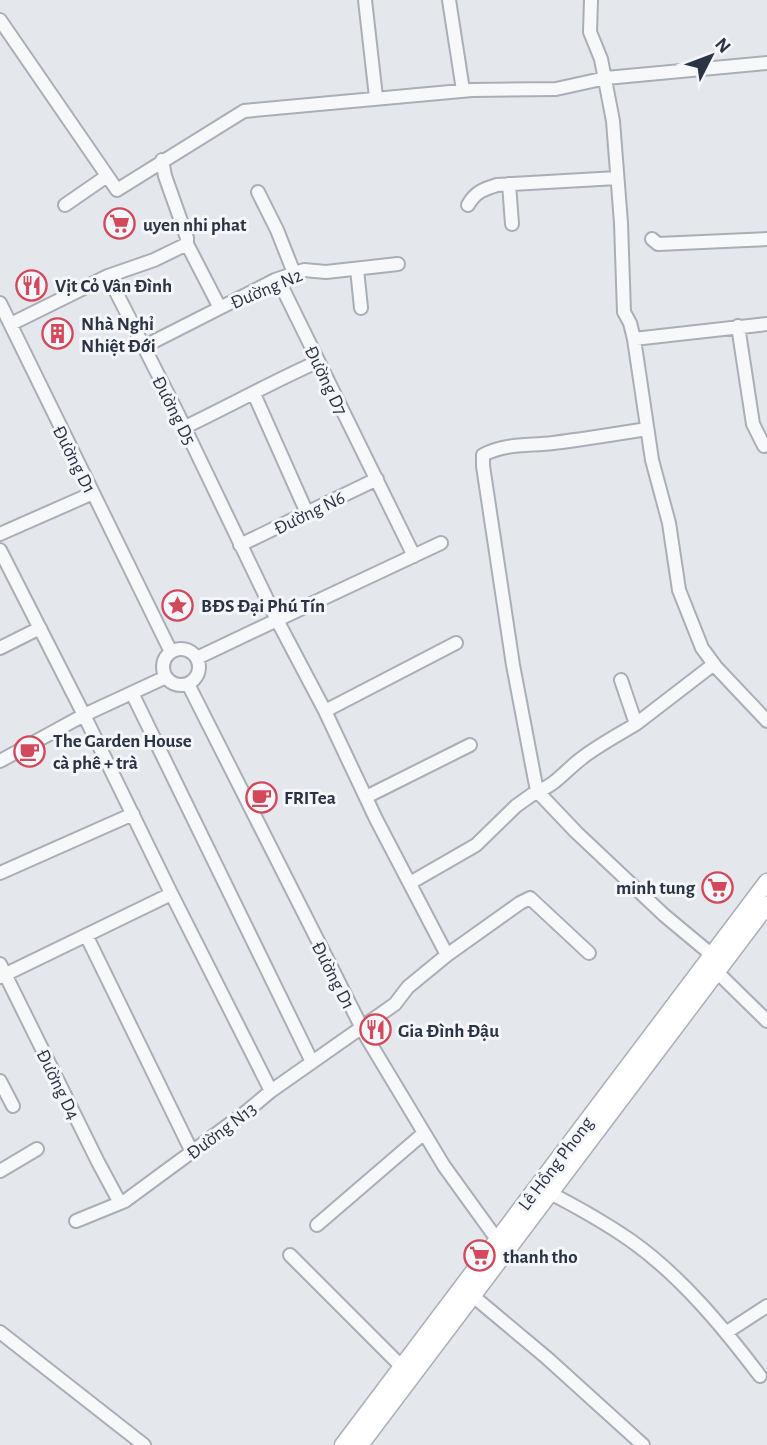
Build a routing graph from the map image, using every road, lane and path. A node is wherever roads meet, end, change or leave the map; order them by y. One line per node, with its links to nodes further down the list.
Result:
1 (365, 0): 8 (street)
2 (449, 0): 7 (street)
3 (591, 0): 6 (street)
4 (0, 20): 10 (street)
5 (767, 63): 6 (street)
6 (606, 78): 7 (street); 11 (street)
7 (463, 90): 8 (street)
8 (376, 97): 9 (street)
9 (162, 160): 10 (street); 19 (street)
10 (107, 176): 14 (street)
11 (617, 178): 12 (street); 31 (street)
12 (509, 184): 15 (street); 16 (street)
13 (258, 192): 22 (street)
14 (65, 205)
15 (468, 205)
16 (512, 224)
17 (652, 239): 18 (street)
18 (767, 239)
19 (187, 244): 23 (street); 26 (street)
20 (398, 264): 21 (street, Đường N2)
21 (357, 269): 22 (street, Đường N2); 27 (street)
22 (294, 273): 24 (street, Đường N2)
23 (108, 276): 28 (street); 32 (street, Đường D5)
24 (278, 279): 26 (street, Đường N2); 33 (street, Đường D7)
25 (0, 303): 28 (street, Đường D1)
26 (220, 308): 32 (street, Đường N2)
27 (361, 308)
28 (11, 324): 39 (street, Đường D1)
29 (767, 324): 30 (street)
30 (738, 326): 31 (street); 37 (street)
31 (634, 339): 36 (street)
32 (143, 347): 35 (street, Đường D5)
33 (317, 362): 34 (street); 38 (street, Đường D7)
34 (254, 394): 35 (street); 40 (street)
35 (185, 427): 43 (street, Đường D5)
36 (647, 429): 52 (street); 63 (street)
37 (764, 446)
38 (377, 480): 40 (street, Đường N6); 45 (street, Đường D7)
39 (93, 493): 41 (street); 50 (street, Đường D1)
40 (307, 513): 43 (street, Đường N6)
41 (0, 534)
42 (441, 542): 45 (street)
43 (240, 545): 46 (street, Đường D5)
44 (0, 550): 47 (street)
45 (414, 556): 46 (street)
46 (277, 620): 51 (street); 57 (street, Đường D5)
47 (40, 628): 49 (street); 58 (street)
48 (456, 643): 57 (street)
49 (0, 648)
50 (171, 652): 51 (street); 53 (street)
51 (197, 658): 55 (street)
52 (714, 664): 59 (street); 60 (street)
53 (166, 677): 55 (street); 56 (street)
54 (621, 680): 60 (street)
55 (187, 684): 78 (street, Đường D1)
56 (132, 693): 58 (street); 79 (street)
57 (325, 711): 64 (street, Đường D5)
58 (84, 715): 62 (street); 65 (street)
59 (767, 721)
60 (636, 724): 63 (street)
61 (470, 745): 64 (street)
62 (0, 761)
63 (537, 792): 68 (street); 74 (street)
64 (366, 797): 68 (street, Đường D5)
65 (133, 814): 66 (street); 69 (street)
66 (0, 873)
67 (767, 882): 74 (street, Lê Hồng Phong)
68 (410, 883): 73 (street, Đường D5)
69 (170, 891): 71 (street); 81 (street)
70 (767, 905): 76 (street, Lê Hồng Phong)
71 (86, 935): 75 (street); 85 (street)
72 (589, 953): 73 (street, Đường N13)
73 (447, 955): 78 (street, Đường N13)
74 (712, 955): 91 (street, Lê Hồng Phong)
75 (2, 972): 88 (street, Đường D4)
76 (717, 972): 77 (street); 87 (street, Lê Hồng Phong)
77 (767, 1021)
78 (362, 1029): 79 (street, Đường N13); 83 (street, Đường D1)
79 (312, 1062): 81 (street, Đường N13)
80 (0, 1081): 82 (street)
81 (271, 1091): 85 (street, Đường N13)
82 (13, 1107)
83 (424, 1133): 90 (street); 91 (street, Đường D1)
84 (37, 1149): 86 (street)
85 (192, 1152): 88 (street, Đường N13)
86 (0, 1171)
87 (550, 1193): 91 (street, Lê Hồng Phong); 96 (street)
88 (120, 1203): 89 (street, Đường N13)
89 (76, 1221)
90 (317, 1225)
91 (501, 1246): 93 (street, Lê Hồng Phong)
92 (290, 1255): 97 (street)
93 (467, 1292): 97 (street, Lê Hồng Phong); 101 (street, Lê Hồng Phong); 102 (street)
94 (767, 1306): 96 (street)
95 (0, 1332): 99 (street)
96 (727, 1332): 98 (street)
97 (402, 1367): 100 (street, Lê Hồng Phong)
98 (760, 1376)
99 (144, 1445)
100 (343, 1445)
101 (360, 1445)
102 (643, 1445)

